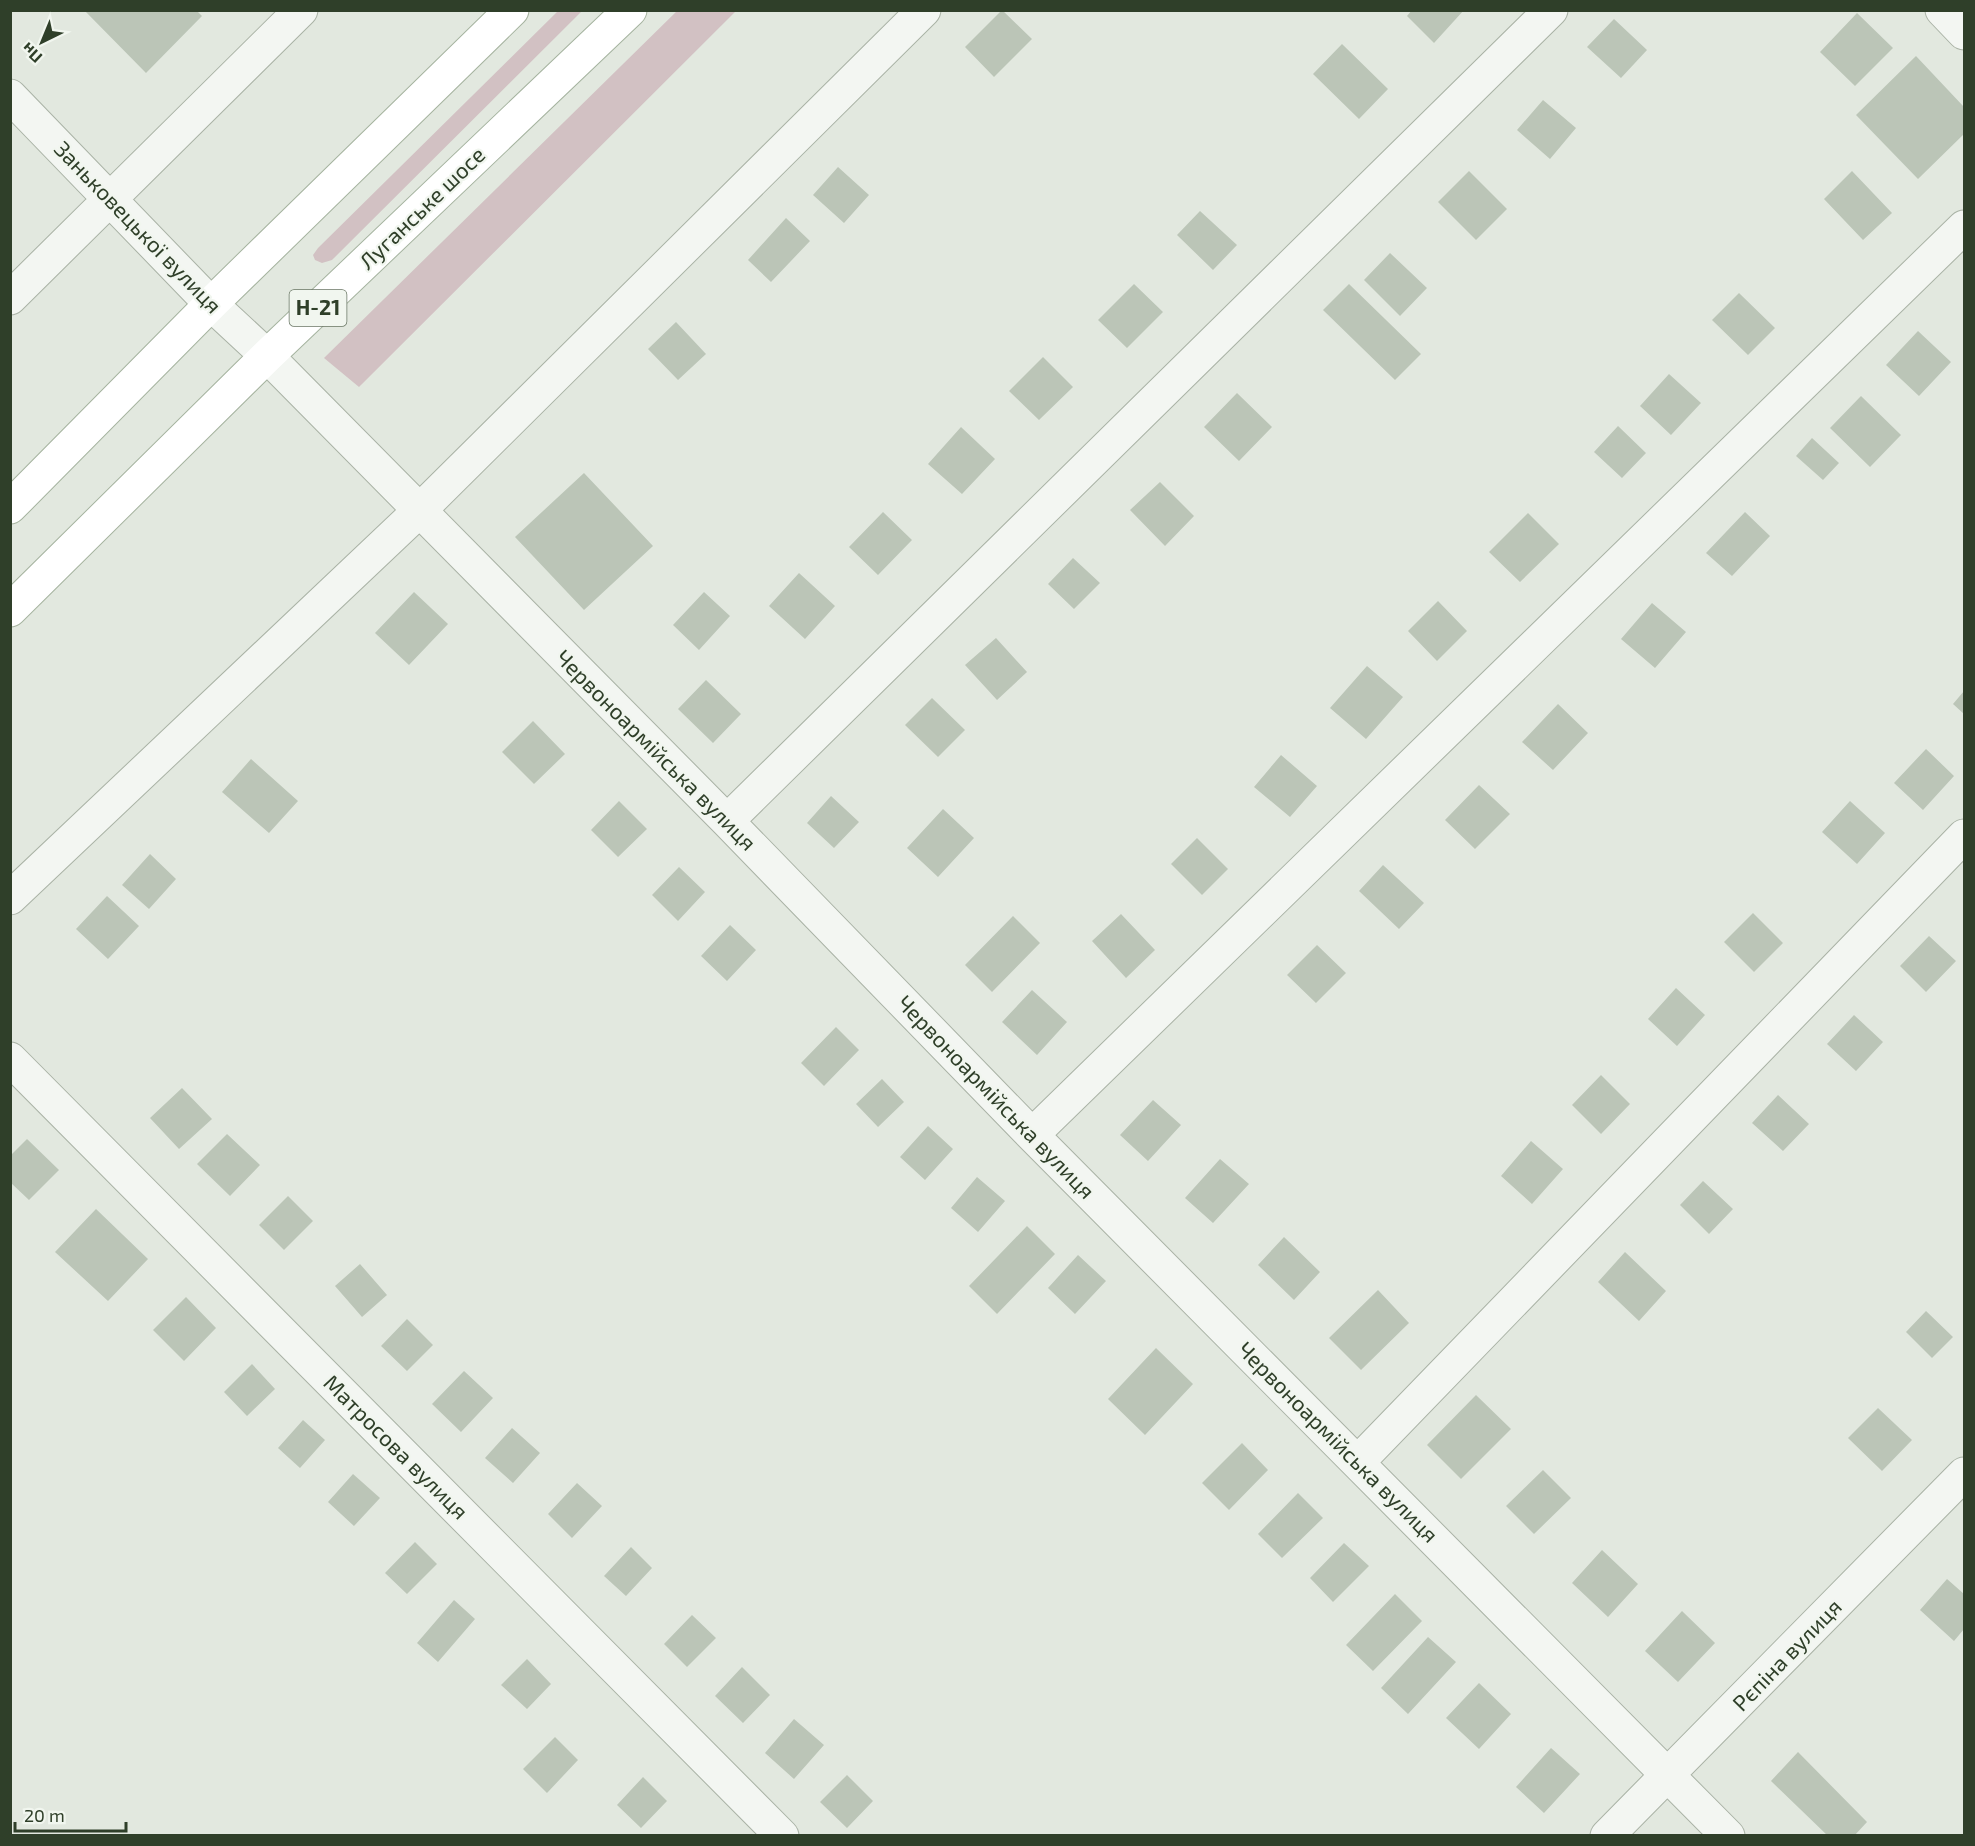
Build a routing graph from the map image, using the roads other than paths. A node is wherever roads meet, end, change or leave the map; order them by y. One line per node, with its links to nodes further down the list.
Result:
1 (301, 10): 9 (street)
2 (512, 10): 12 (main road)
3 (630, 10): 13 (main road, Луганське шосе / Н-21)
4 (924, 10): 15 (street)
5 (1551, 10): 17 (street)
6 (1942, 10): 7 (street)
7 (1965, 33)
8 (10, 96): 9 (street, Заньковецької вулиця)
9 (111, 198): 11 (street); 12 (street, Заньковецької вулиця)
10 (1965, 227): 21 (street)
11 (10, 298)
12 (212, 304): 13 (street, Заньковецької вулиця); 14 (main road)
13 (267, 356): 15 (street, Червоноармійська вулиця); 16 (main road, Луганське шосе / Н-21)
14 (10, 507)
15 (420, 510): 17 (street, Червоноармійська вулиця); 19 (street)
16 (10, 610)
17 (727, 821): 21 (street, Червоноармійська вулиця)
18 (1965, 836): 22 (street)
19 (10, 898)
20 (10, 1059): 25 (street, Матросова вулиця)
21 (1032, 1135): 22 (street, Червоноармійська вулиця)
22 (1358, 1462): 24 (street, Червоноармійська вулиця)
23 (1965, 1474): 24 (street, Рєпіна вулиця)
24 (1669, 1775): 26 (street, Рєпіна вулиця); 27 (street, Червоноармійська вулиця)
25 (782, 1836)
26 (1607, 1836)
27 (1728, 1836)

